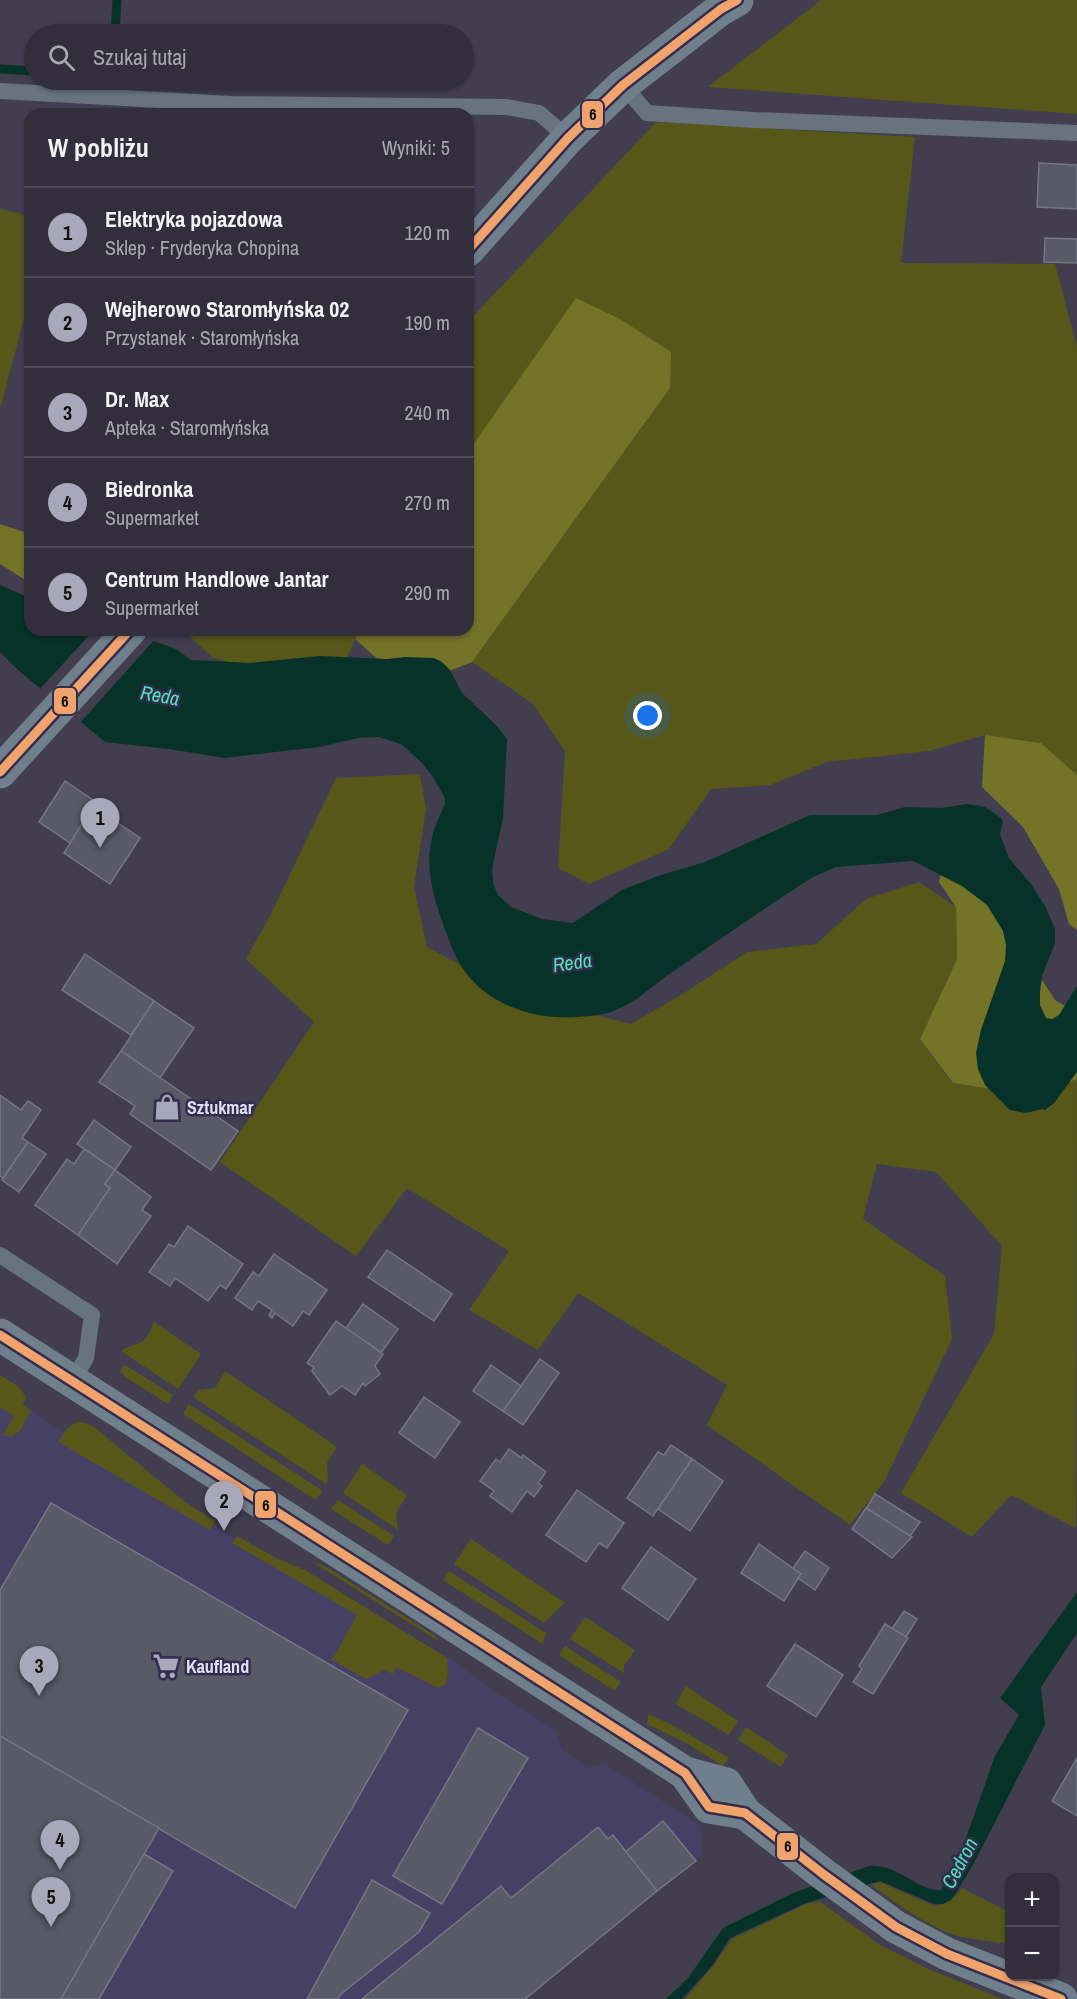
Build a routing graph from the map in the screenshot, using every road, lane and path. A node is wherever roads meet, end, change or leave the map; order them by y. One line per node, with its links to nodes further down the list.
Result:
1 (737, 0): 2 (main road)
2 (623, 85): 4 (lane); 5 (main road)
3 (0, 91): 5 (lane)
4 (1077, 133)
5 (568, 138): 6 (main road)
6 (474, 243)
7 (124, 636): 8 (main road)
8 (0, 772)
9 (0, 1255): 11 (lane)
10 (0, 1335): 11 (main road)
11 (72, 1381): 12 (main road)
12 (1062, 1999)

